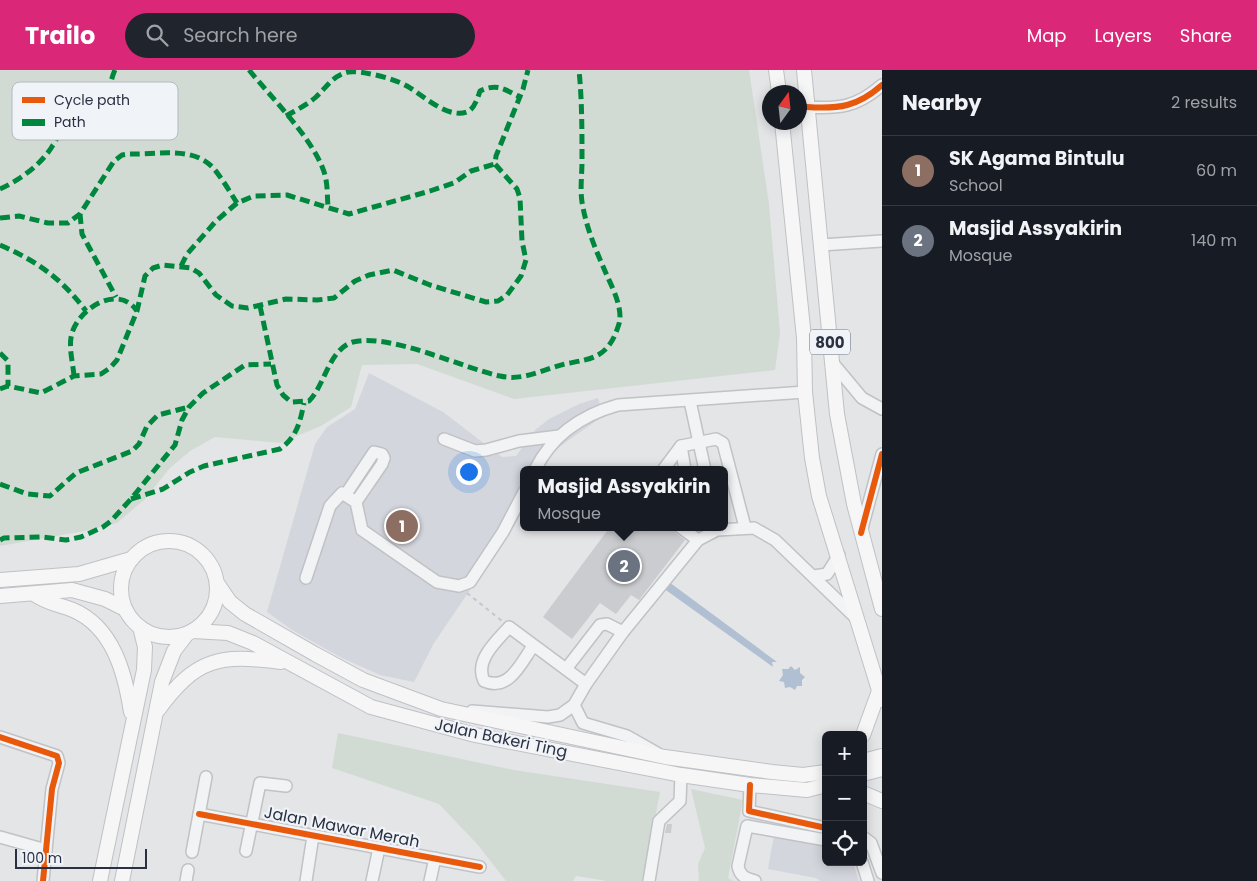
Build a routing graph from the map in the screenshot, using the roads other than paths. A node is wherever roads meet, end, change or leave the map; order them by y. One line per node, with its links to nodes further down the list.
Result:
1 (776, 70): 3 (main road)
2 (804, 70): 4 (main road, 800)
3 (778, 85)
4 (805, 85)
5 (882, 85): 6 (street)
6 (807, 107): 9 (main road, 800)
7 (783, 130): 11 (main road, 800)
8 (882, 241): 9 (street)
9 (821, 245): 10 (main road, 800)
10 (832, 362): 13 (street); 31 (main road, 800)
11 (805, 392): 12 (street); 33 (main road, 800)
12 (690, 401): 14 (street); 16 (street)
13 (882, 409)
14 (559, 436): 15 (street); 19 (street)
15 (444, 439)
16 (700, 442): 17 (street); 22 (street); 26 (street)
17 (681, 446): 20 (street); 21 (street)
18 (882, 454): 31 (street)
19 (538, 466)
20 (666, 466)
21 (684, 466)
22 (704, 466)
23 (346, 494): 25 (street); 25 (street); 36 (street)
24 (520, 500): 25 (street)
25 (356, 502)
26 (744, 527): 27 (street); 35 (street)
27 (728, 528)
28 (687, 531): 32 (street)
29 (697, 531): 32 (street)
30 (712, 531): 32 (street)
31 (861, 533): 42 (main road, 800)
32 (700, 539): 45 (street)
33 (838, 555): 35 (street); 43 (main road, 800)
34 (132, 559): 37 (main road); 38 (main road); 41 (main road)
35 (814, 576): 43 (street)
36 (306, 578)
37 (0, 580)
38 (217, 583): 46 (main road); 53 (main road, Jalan Bakeri Ting)
39 (34, 594): 40 (main road); 41 (main road); 55 (main road)
40 (0, 596)
41 (125, 609): 44 (main road)
42 (882, 610)
43 (858, 620): 51 (main road, 800)
44 (140, 628): 46 (main road); 55 (main road)
45 (623, 632): 49 (street); 50 (street)
46 (190, 633): 48 (main road, Jalan Bakeri Ting); 54 (main road)
47 (533, 646): 47 (street); 49 (street)
48 (289, 663): 54 (main road); 64 (main road, Jalan Bakeri Ting)
49 (566, 669): 50 (street)
50 (586, 684): 52 (street)
51 (881, 696): 56 (main road)
52 (574, 705): 53 (street); 59 (street)
53 (441, 709): 59 (main road, Jalan Bakeri Ting)
54 (154, 715): 90 (main road)
55 (132, 720): 89 (main road)
56 (864, 731)
57 (0, 737): 81 (street)
58 (882, 756): 60 (main road)
59 (665, 757): 62 (main road, Jalan Bakeri Ting)
60 (867, 761)
61 (882, 769): 63 (main road)
62 (820, 773)
63 (867, 773)
64 (681, 774): 66 (main road, Jalan Bakeri Ting); 94 (street)
65 (206, 777): 73 (street)
66 (750, 785): 69 (main road, Jalan Bakeri Ting); 75 (street)
67 (286, 786): 74 (street)
68 (822, 786): 69 (main road, Jalan Bakeri Ting)
69 (807, 790): 70 (main road)
70 (822, 791)
71 (867, 795): 72 (main road)
72 (882, 801)
73 (199, 814): 74 (street, Jalan Mawar Merah); 83 (street)
74 (251, 824): 76 (street, Jalan Mawar Merah); 82 (street)
75 (822, 827)
76 (314, 836): 80 (street, Jalan Mawar Merah); 91 (street)
77 (0, 837): 81 (street)
78 (822, 839): 95 (street)
79 (867, 840): 87 (street)
80 (378, 848): 84 (street, Jalan Mawar Merah); 92 (street)
81 (46, 850): 88 (street)
82 (246, 851)
83 (192, 852)
84 (435, 858): 86 (street, Jalan Mawar Merah); 93 (street)
85 (863, 866): 96 (street)
86 (480, 867)
87 (882, 873)
88 (43, 881)
89 (100, 881)
90 (122, 881)
91 (306, 881)
92 (372, 881)
93 (430, 881)
94 (649, 881)
95 (755, 881)
96 (868, 881)

